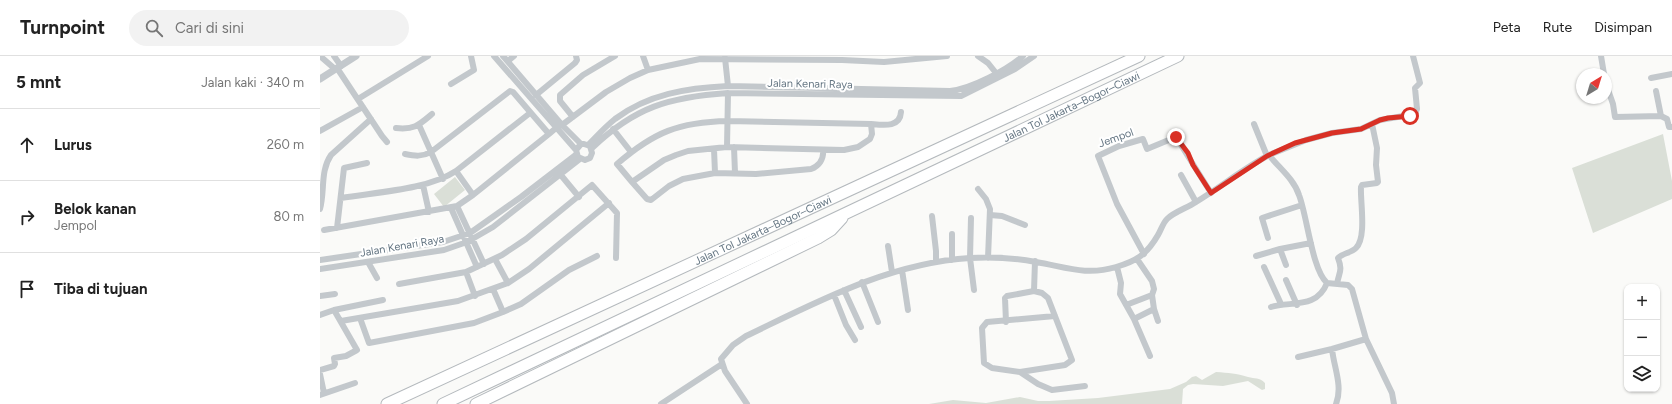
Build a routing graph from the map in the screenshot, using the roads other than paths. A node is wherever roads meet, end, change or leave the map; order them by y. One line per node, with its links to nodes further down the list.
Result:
1 (320, 56): 27 (street)
2 (334, 56): 27 (street)
3 (356, 56): 27 (street)
4 (428, 56): 39 (street)
5 (470, 56): 35 (street)
6 (494, 56): 53 (street)
7 (503, 56): 26 (street)
8 (514, 56): 26 (street)
9 (576, 56): 38 (street)
10 (615, 56): 46 (street)
11 (643, 56): 29 (street)
12 (752, 56): 25 (street)
13 (947, 56): 24 (street)
14 (978, 56): 30 (street)
15 (1024, 56): 30 (street, Jalan Kenari Raya)
16 (1034, 56): 34 (street, Jalan Kenari Raya)
17 (1139, 56): 173 (highway, Jalan Tol Jakarta–Bogor–Ciawi)
18 (1178, 56): 91 (highway, Jalan Tol Jakarta–Bogor–Ciawi)
19 (1413, 56): 51 (street)
20 (1601, 56): 28 (street)
21 (700, 57): 22 (street); 29 (street)
22 (725, 58): 25 (street); 36 (street)
23 (844, 58): 24 (street); 25 (street)
24 (898, 58)
25 (762, 59)
26 (508, 61): 38 (street)
27 (338, 67): 33 (street); 39 (street)
28 (1603, 68)
29 (648, 70): 46 (street)
30 (996, 73): 34 (street, Jalan Kenari Raya)
31 (1672, 74): 32 (street)
32 (1651, 78)
33 (320, 79)
34 (990, 79): 36 (street, Jalan Kenari Raya)
35 (451, 84)
36 (728, 89): 48 (street); 56 (street, Jalan Kenari Raya); 61 (street, Jalan Kenari Raya)
37 (1656, 91): 45 (street)
38 (536, 95): 53 (street)
39 (358, 99): 41 (street)
40 (1612, 101): 45 (street)
41 (363, 107): 47 (street); 57 (street)
42 (530, 112): 58 (street); 66 (street); 72 (street)
43 (901, 112): 49 (street)
44 (432, 114): 52 (street)
45 (1661, 116): 54 (street)
46 (573, 117): 53 (street)
47 (371, 119): 59 (street); 89 (street)
48 (728, 121): 49 (street); 62 (street); 67 (street)
49 (871, 124): 65 (street)
50 (1254, 124): 70 (street)
51 (1372, 124): 70 (street); 133 (street)
52 (419, 125): 55 (street); 66 (street)
53 (559, 126): 58 (street); 60 (street); 69 (street)
54 (1672, 127)
55 (396, 128)
56 (613, 129): 61 (street, Jalan Kenari Raya); 67 (street)
57 (320, 131)
58 (549, 134): 82 (street)
59 (387, 142)
60 (581, 144): 61 (street); 69 (street)
61 (590, 146): 69 (street)
62 (727, 147): 63 (street); 64 (street)
63 (734, 147): 65 (street); 74 (street)
64 (714, 149): 73 (street); 78 (street)
65 (823, 150): 74 (street)
66 (431, 152): 68 (street); 77 (street)
67 (631, 152): 78 (street)
68 (405, 154)
69 (578, 154): 75 (street, Jalan Kenari Raya); 99 (street, Jalan Kenari Raya)
70 (1268, 156): 81 (street); 87 (street)
71 (367, 163): 84 (street)
72 (456, 171): 77 (street); 82 (street)
73 (715, 173): 74 (street); 78 (street)
74 (735, 173)
75 (560, 174): 83 (street); 99 (street, Jalan Kenari Raya)
76 (1181, 175): 85 (street)
77 (442, 179): 79 (street)
78 (632, 182)
79 (423, 185): 84 (street); 90 (street)
80 (978, 189): 92 (street)
81 (1211, 193): 85 (street); 105 (street, Jempol)
82 (473, 195): 88 (street)
83 (578, 197): 86 (street); 111 (street)
84 (342, 198): 96 (street)
85 (1196, 202): 105 (street)
86 (609, 203): 108 (street); 130 (street)
87 (1302, 205): 100 (street); 102 (street)
88 (454, 207): 90 (street); 99 (street)
89 (320, 210)
90 (429, 212): 96 (street)
91 (844, 215): 175 (highway, Jalan Tol Jakarta–Bogor–Ciawi); 176 (highway)
92 (990, 215): 95 (street); 110 (street)
93 (932, 216): 117 (street)
94 (971, 218): 109 (street)
95 (1025, 225)
96 (337, 228): 97 (street)
97 (324, 230)
98 (952, 234): 114 (street)
99 (469, 236): 101 (street); 113 (street, Jalan Kenari Raya); 118 (street)
100 (1268, 238)
101 (467, 242): 116 (street, Jalan Kenari Raya); 122 (street)
102 (1311, 243): 104 (street); 131 (street)
103 (888, 246): 126 (street)
104 (1280, 249): 107 (street); 119 (street)
105 (1144, 254): 112 (street)
106 (597, 256): 151 (street)
107 (1256, 256)
108 (616, 258)
109 (970, 258): 110 (street); 114 (street); 136 (street)
110 (988, 258): 115 (street)
111 (495, 259): 118 (street); 130 (street)
112 (1137, 259): 120 (street); 140 (street)
113 (320, 260)
114 (952, 260): 117 (street)
115 (1035, 261): 120 (street); 137 (street)
116 (368, 262): 123 (street, Jalan Kenari Raya); 127 (street)
117 (936, 262): 124 (street)
118 (484, 264): 122 (street)
119 (1286, 265)
120 (1117, 266): 145 (street)
121 (1264, 267): 144 (street)
122 (477, 268): 125 (street)
123 (320, 269)
124 (902, 270): 126 (street); 150 (street)
125 (466, 272): 132 (street); 142 (street)
126 (892, 272): 129 (street)
127 (377, 278)
128 (1286, 280): 146 (street)
129 (862, 282): 135 (street); 158 (street)
130 (508, 283): 134 (street)
131 (1327, 283): 133 (street); 146 (street)
132 (399, 284)
133 (1337, 284): 161 (street)
134 (493, 289): 142 (street); 151 (street)
135 (844, 290): 139 (street); 160 (street)
136 (974, 290)
137 (1034, 291): 153 (street); 159 (street)
138 (335, 294): 141 (street)
139 (834, 295): 162 (street); 166 (street)
140 (1152, 295): 145 (street); 148 (street)
141 (320, 296)
142 (475, 296): 154 (street)
143 (383, 300): 149 (street)
144 (1281, 304): 146 (street); 147 (street)
145 (1126, 305): 155 (street)
146 (1297, 305)
147 (1271, 307)
148 (1154, 309): 155 (street); 157 (street)
149 (334, 310): 152 (street); 167 (street)
150 (908, 310)
151 (503, 312): 154 (street)
152 (320, 315)
153 (1055, 316): 159 (street); 168 (street)
154 (360, 318): 156 (street)
155 (1134, 320): 164 (street)
156 (341, 321)
157 (1158, 321)
158 (878, 322)
159 (1006, 322): 168 (street)
160 (861, 327)
161 (1366, 339): 163 (street); 180 (street)
162 (855, 340)
163 (1332, 349): 165 (street); 179 (street)
164 (1150, 356)
165 (1298, 356)
166 (722, 364): 177 (street); 178 (street)
167 (320, 370)
168 (1020, 372): 171 (street)
169 (320, 374): 172 (street)
170 (355, 383): 172 (street)
171 (1085, 386)
172 (322, 394)
173 (392, 402): 174 (highway, Jalan Tol Jakarta–Bogor–Ciawi)
174 (380, 404)
175 (443, 404)
176 (476, 404)
177 (661, 404)
178 (747, 404)
179 (1336, 404)
180 (1394, 404)

